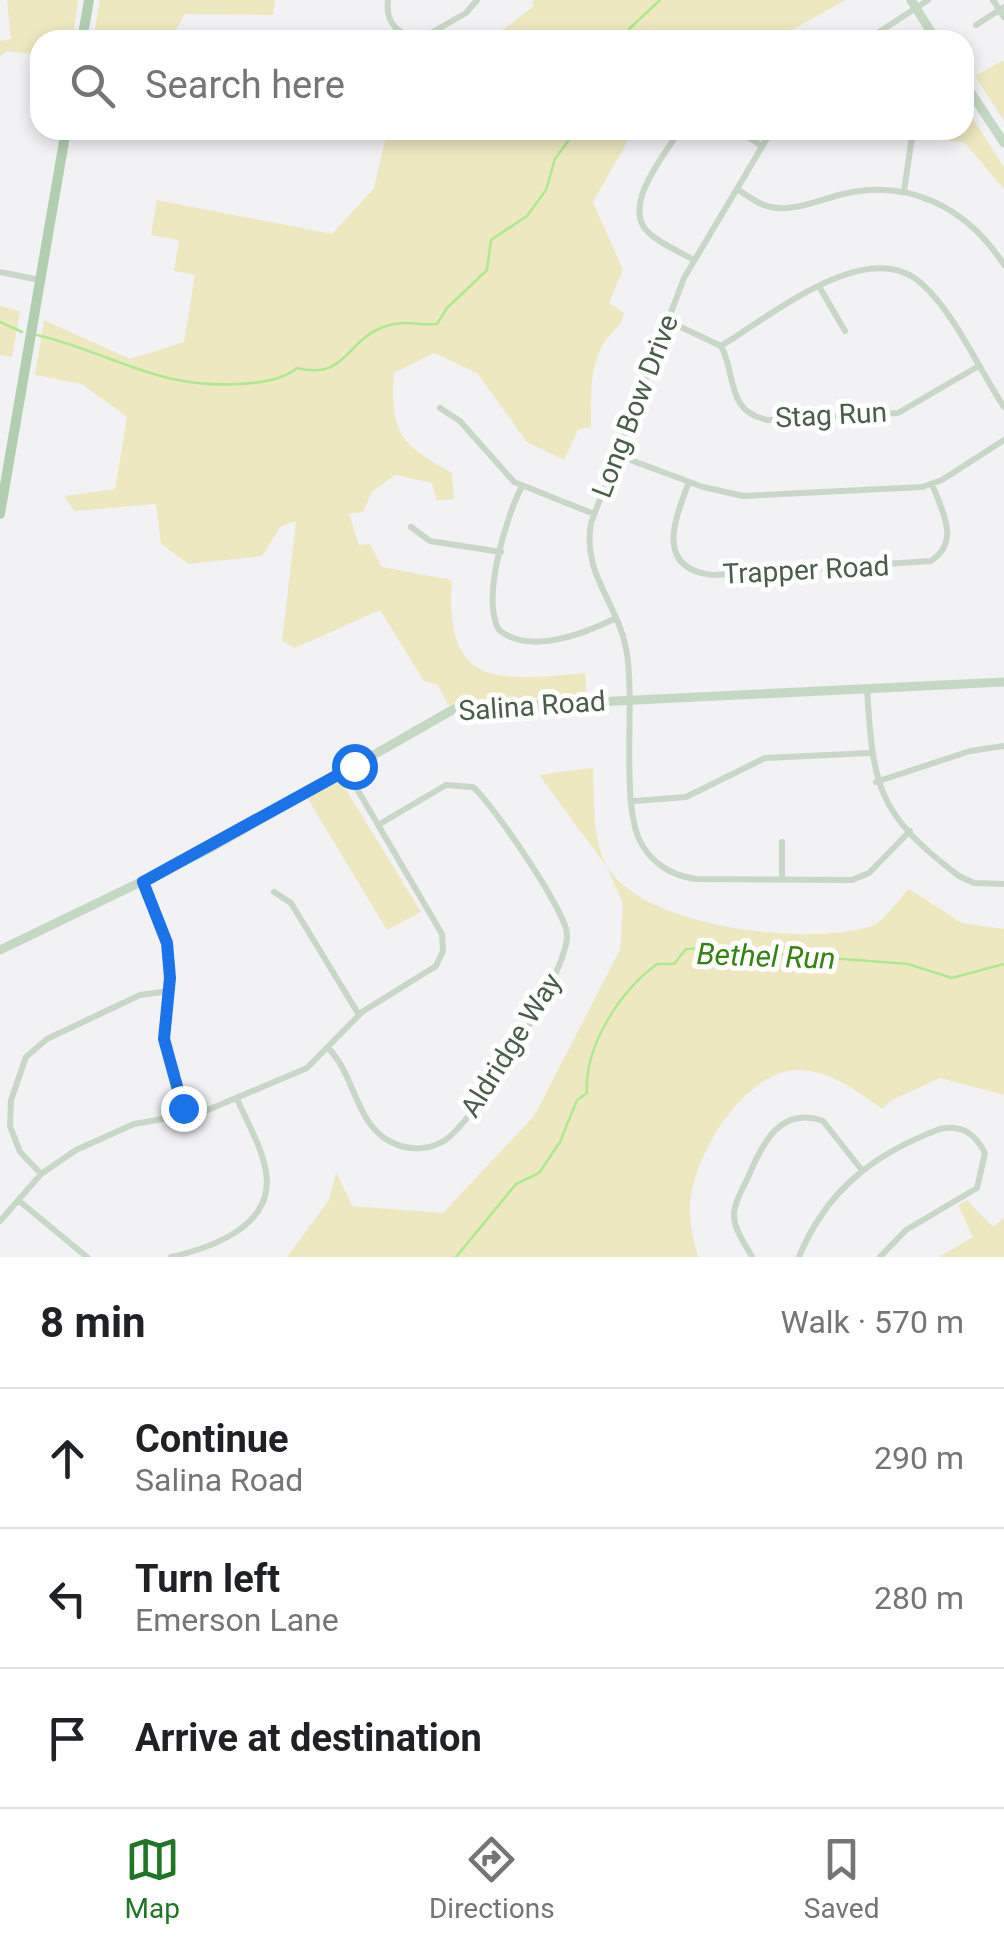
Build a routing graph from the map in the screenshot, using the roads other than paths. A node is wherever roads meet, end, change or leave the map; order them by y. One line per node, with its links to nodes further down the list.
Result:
1 (89, 0): 9 (main road)
2 (387, 0): 10 (street)
3 (478, 0): 11 (street)
4 (928, 0): 6 (street)
5 (992, 0): 7 (street)
6 (913, 4): 12 (street); 13 (street)
7 (1002, 12): 8 (street)
8 (976, 25)
9 (84, 30)
10 (399, 30)
11 (436, 30)
12 (880, 30)
13 (930, 30)
14 (974, 98): 20 (street)
15 (64, 140): 27 (main road)
16 (674, 140): 24 (street)
17 (752, 140): 21 (street)
18 (766, 140): 21 (street, Long Bow Drive)
19 (912, 140): 23 (street)
20 (1004, 144)
21 (762, 146): 22 (street, Long Bow Drive)
22 (737, 189): 23 (street); 24 (street, Long Bow Drive)
23 (904, 191): 25 (street)
24 (694, 260): 29 (street, Long Bow Drive)
25 (1003, 261)
26 (0, 272): 27 (street)
27 (40, 280): 40 (main road)
28 (820, 288): 30 (street); 31 (street); 32 (street)
29 (668, 321): 31 (street); 36 (street, Long Bow Drive)
30 (845, 331)
31 (722, 346): 32 (street, Stag Run)
32 (977, 366): 33 (street)
33 (1004, 407)
34 (440, 408): 39 (street)
35 (1004, 440): 38 (street)
36 (617, 455): 37 (street); 41 (street, Long Bow Drive)
37 (690, 482): 38 (street); 38 (street, Trapper Road)
38 (932, 484)
39 (522, 486): 41 (street); 43 (street)
40 (0, 514)
41 (594, 514): 44 (street, Long Bow Drive)
42 (410, 527): 43 (street)
43 (501, 552): 44 (street)
44 (614, 619): 47 (street, Long Bow Drive)
45 (1004, 682): 46 (street, Salina Road)
46 (867, 689): 47 (street, Salina Road); 49 (street)
47 (629, 699): 50 (street, Salina Road); 52 (street, Long Bow Drive)
48 (1004, 746): 51 (street)
49 (870, 753): 51 (street); 52 (street)
50 (346, 770): 53 (street); 57 (street, Salina Road)
51 (876, 782): 54 (street)
52 (634, 801): 56 (street, Long Bow Drive)
53 (378, 825): 62 (street); 63 (street, Aldridge Way)
54 (910, 831): 56 (street, Long Bow Drive); 58 (street)
55 (782, 842): 56 (street)
56 (782, 880)
57 (143, 882): 60 (street, Salina Road); 61 (street)
58 (1004, 884)
59 (274, 892): 62 (street)
60 (0, 950)
61 (170, 991): 65 (street); 67 (street)
62 (358, 1014): 63 (street)
63 (328, 1048): 64 (street)
64 (237, 1099): 65 (street); 71 (street)
65 (184, 1116): 67 (street)
66 (861, 1169): 72 (street); 73 (street); 74 (street)
67 (41, 1174): 68 (street)
68 (18, 1200): 69 (street); 70 (street)
69 (0, 1220)
70 (87, 1257)
71 (171, 1257)
72 (752, 1257)
73 (798, 1257)
74 (880, 1257)

